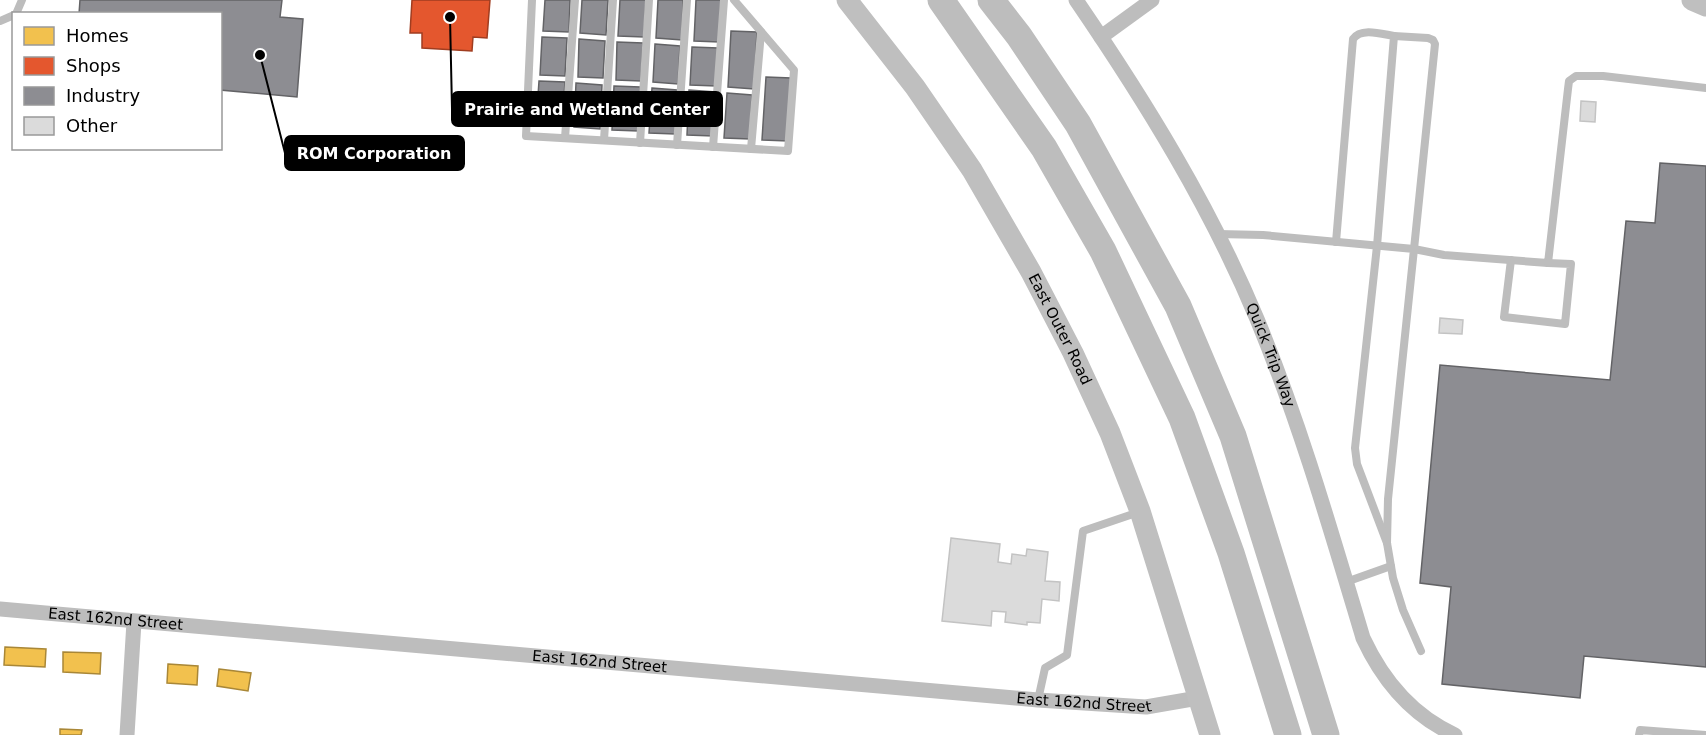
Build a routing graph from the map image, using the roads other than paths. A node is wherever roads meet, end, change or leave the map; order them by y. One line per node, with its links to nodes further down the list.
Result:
1 (532, 0): 19 (lane)
2 (575, 0): 19 (lane)
3 (613, 0): 20 (lane)
4 (649, 0): 21 (lane)
5 (687, 0): 22 (lane)
6 (724, 0): 23 (lane)
7 (734, 0): 15 (lane)
8 (847, 0): 31 (street, East Outer Road)
9 (941, 0): 42 (highway)
10 (991, 0): 43 (highway)
11 (1076, 0): 17 (street, Quick Trip Way)
12 (1152, 0): 17 (street)
13 (1692, 0): 14 (street)
14 (1706, 6)
15 (761, 32): 24 (lane); 24 (lane)
16 (1394, 36): 26 (lane); 27 (lane); 28 (lane)
17 (1101, 37): 25 (street, Quick Trip Way)
18 (1706, 88): 30 (lane)
19 (565, 138): 20 (lane)
20 (604, 140): 21 (lane)
21 (640, 143): 22 (lane)
22 (677, 145): 23 (lane)
23 (713, 147): 24 (lane)
24 (751, 149)
25 (1217, 234): 26 (lane); 34 (street, Quick Trip Way)
26 (1336, 242): 27 (lane)
27 (1377, 246): 28 (lane); 32 (lane)
28 (1414, 249): 29 (lane); 32 (lane)
29 (1511, 260): 30 (lane); 30 (lane)
30 (1548, 263)
31 (1140, 511): 38 (street, East Outer Road); 39 (lane)
32 (1387, 543): 33 (lane)
33 (1391, 566): 34 (lane); 37 (lane)
34 (1346, 582): 44 (street, Quick Trip Way)
35 (0, 609): 36 (street, East 162nd Street)
36 (134, 622): 39 (street, East 162nd Street); 40 (street)
37 (1421, 651)
38 (1198, 698): 39 (street, East 162nd Street); 41 (street, East Outer Road)
39 (1038, 700)
40 (127, 735)
41 (1210, 735)
42 (1288, 735)
43 (1326, 735)
44 (1455, 735)
45 (1639, 735): 46 (lane)
46 (1706, 735)

